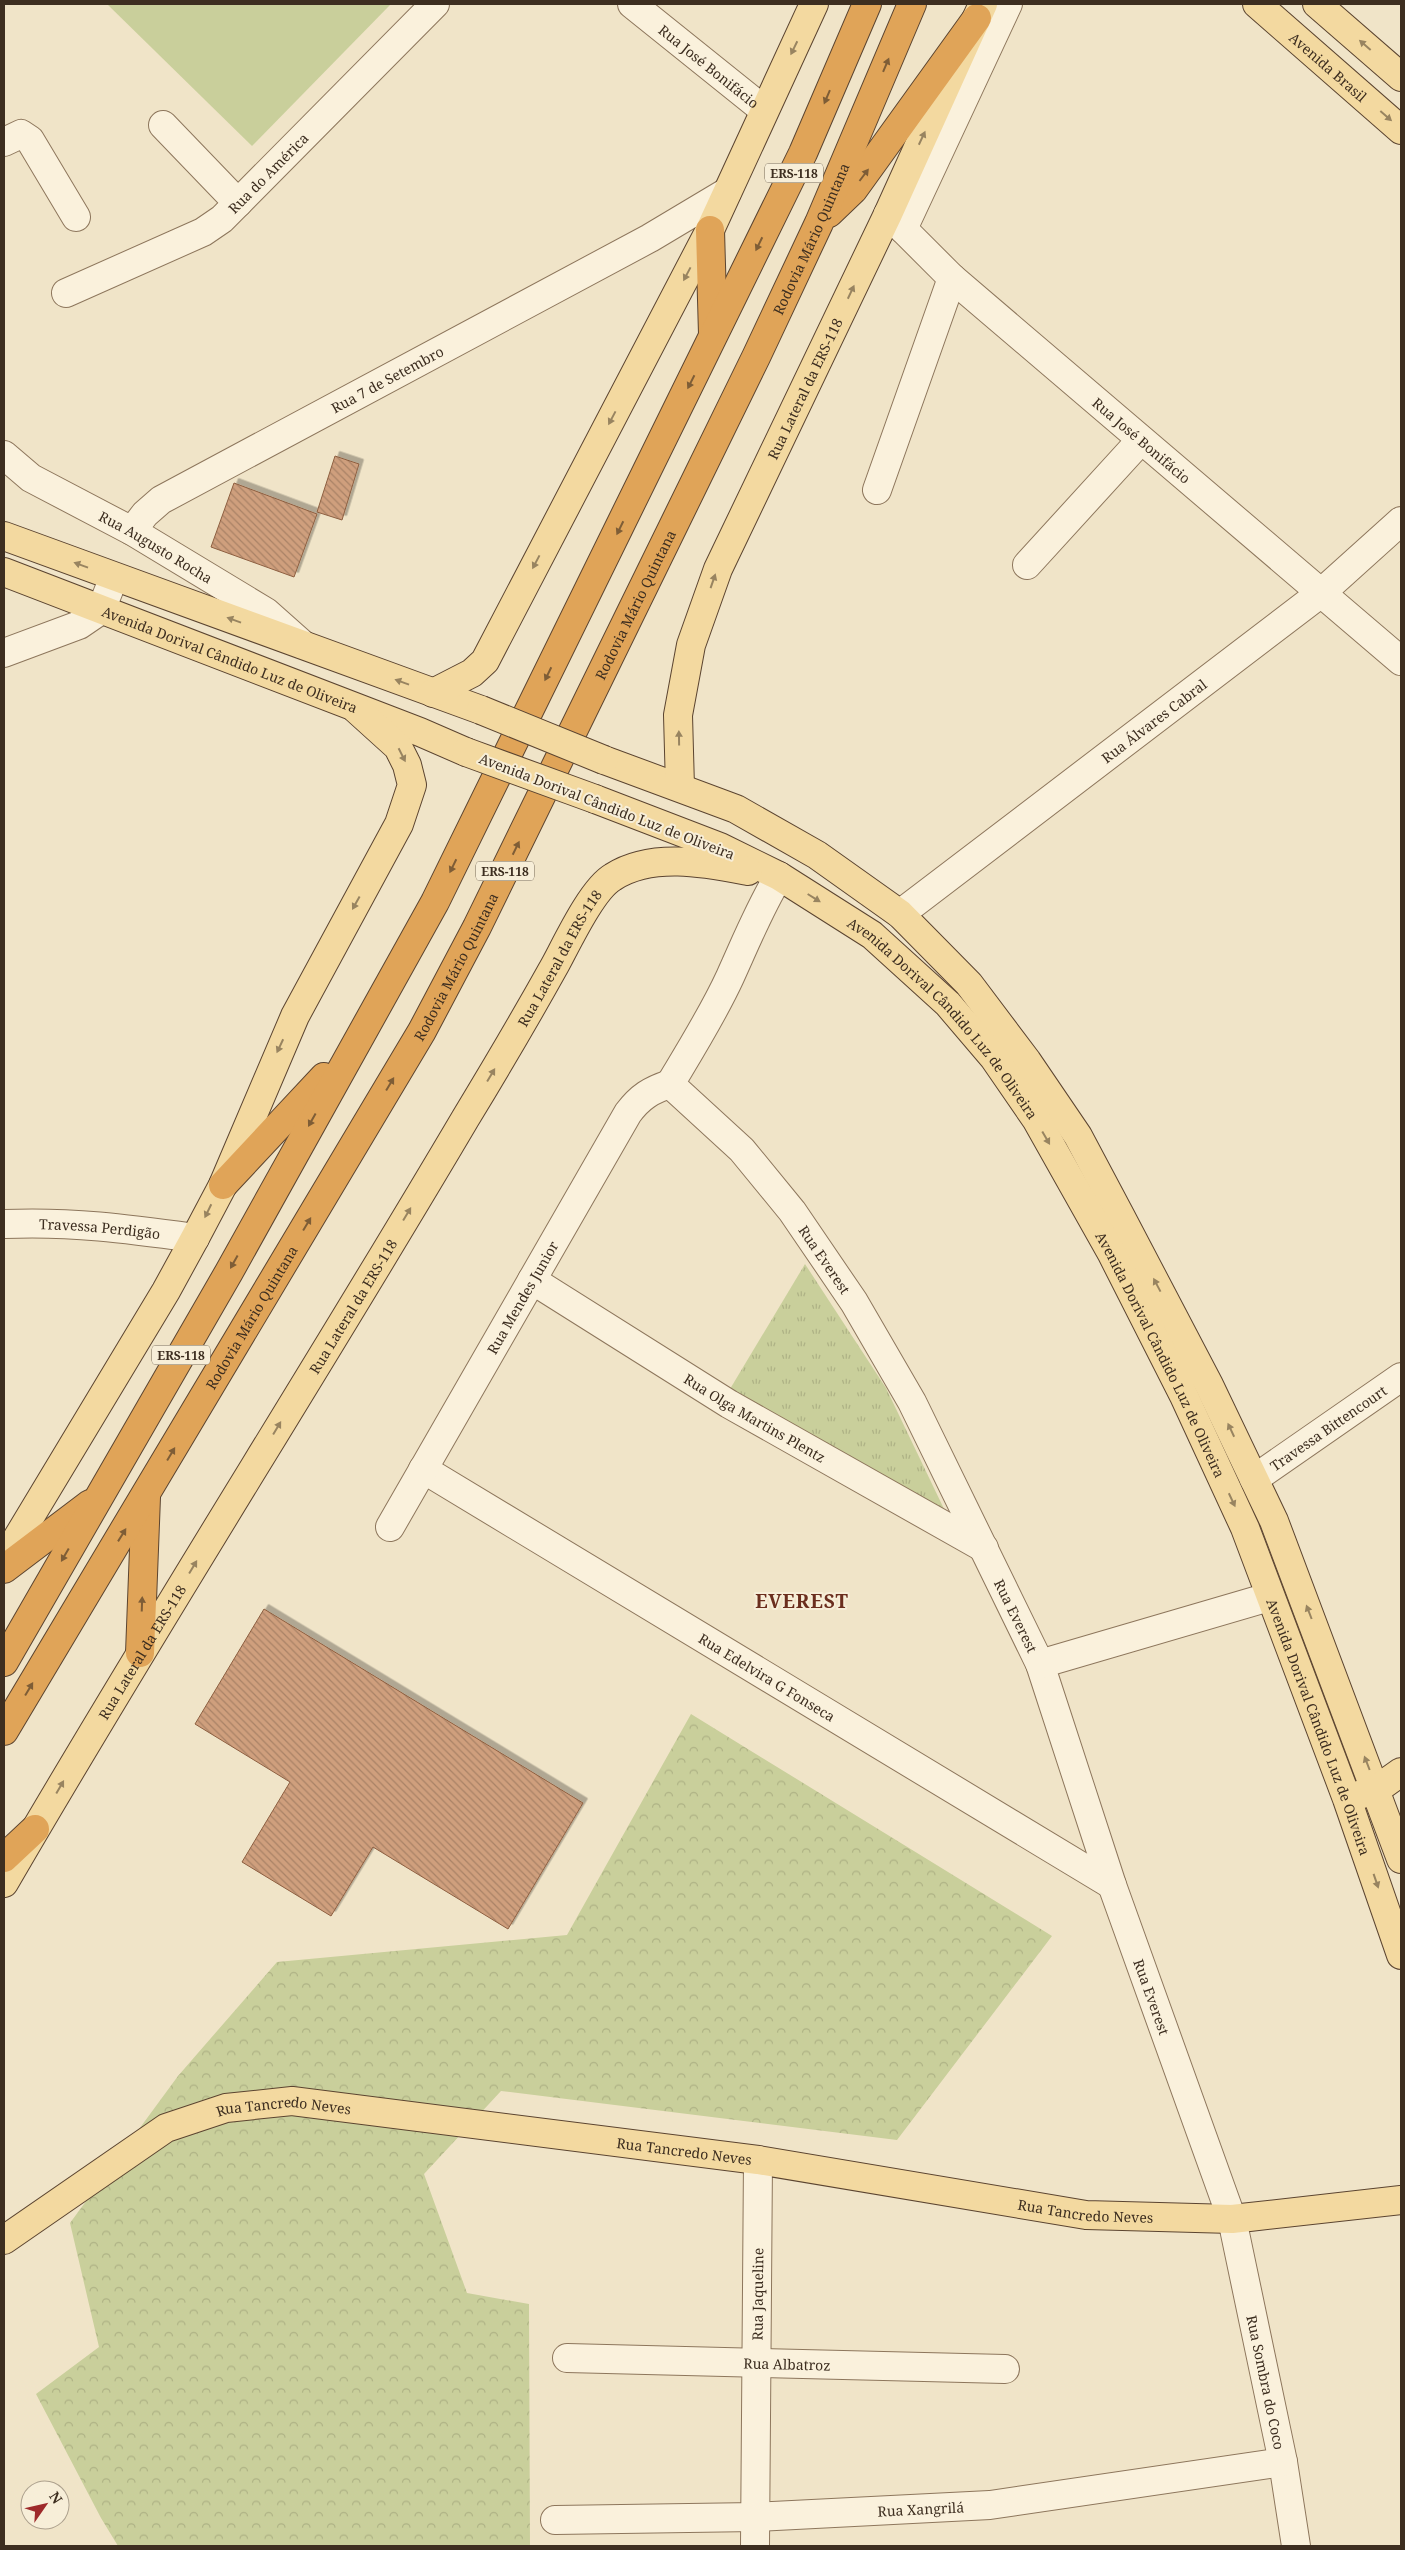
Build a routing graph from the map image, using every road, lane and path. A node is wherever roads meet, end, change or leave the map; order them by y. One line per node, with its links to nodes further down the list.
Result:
1 (435, 4): 16 (street, Rua do América)
2 (632, 4): 11 (street, Rua José Bonifácio)
3 (814, 4): 11 (main road, one-way to 11)
4 (867, 4): 24 (highway, ERS-118, one-way to 24)
5 (912, 4): 19 (highway, Rodovia Mário Quintana / ERS-118, one-way to 5)
6 (1008, 4): 18 (street)
7 (1257, 4): 13 (main road, Avenida Brasil, one-way to 13)
8 (1317, 4): 10 (main road, one-way to 8)
9 (980, 11): 18 (main road, Rua Lateral da ERS-118, one-way to 9); 19 (highway, one-way to 9)
10 (1401, 77)
11 (764, 110): 15 (main road)
12 (162, 125): 16 (street)
13 (1401, 130)
14 (4, 142): 17 (street)
15 (727, 192): 20 (main road); 21 (street, Rua 7 de Setembro)
16 (238, 203): 23 (street, Rua do América)
17 (76, 217)
18 (895, 222): 22 (street, Rua José Bonifácio); 41 (main road, Rua Lateral da ERS-118, one-way to 18)
19 (819, 223): 53 (highway, Rodovia Mário Quintana / ERS-118, one-way to 19)
20 (710, 230): 21 (street, Rua 7 de Setembro); 24 (highway); 39 (main road, one-way to 39)
21 (650, 238): 29 (street, Rua 7 de Setembro)
22 (952, 278): 25 (street, Rua José Bonifácio); 27 (street)
23 (66, 293)
24 (713, 338): 44 (highway, ERS-118, one-way to 44)
25 (1141, 440): 31 (street); 34 (street, Rua José Bonifácio)
26 (4, 455): 29 (street, Rua Augusto Rocha)
27 (877, 490)
28 (1401, 521): 34 (street, Rua Álvares Cabral)
29 (132, 531): 36 (street, Rua Augusto Rocha)
30 (4, 536): 33 (main road, Avenida Dorival Cândido Luz de Oliveira, one-way to 30)
31 (1027, 565)
32 (4, 572): 35 (main road, Avenida Dorival Cândido Luz de Oliveira)
33 (114, 577): 35 (street); 36 (main road, Avenida Dorival Cândido Luz de Oliveira, one-way to 33)
34 (1321, 593): 38 (street, Rua José Bonifácio); 43 (street, Rua Álvares Cabral)
35 (101, 610): 37 (street); 40 (main road, Avenida Dorival Cândido Luz de Oliveira)
36 (303, 645): 39 (main road, Avenida Dorival Cândido Luz de Oliveira, one-way to 36)
37 (4, 653)
38 (1401, 661)
39 (433, 693): 41 (main road, Avenida Dorival Cândido Luz de Oliveira, bridge)
40 (356, 709): 42 (main road, Avenida Dorival Cândido Luz de Oliveira, bridge); 46 (main road, one-way to 46)
41 (680, 787): 43 (main road, Avenida Dorival Cândido Luz de Oliveira)
42 (779, 876): 45 (street); 59 (main road, Avenida Dorival Cândido Luz de Oliveira, one-way to 59); 60 (main road, Rua Lateral da ERS-118, one-way to 42)
43 (900, 914): 52 (main road, Avenida Dorival Cândido Luz de Oliveira, one-way to 43)
44 (353, 1047): 46 (highway); 54 (highway, ERS-118, one-way to 54)
45 (670, 1084): 49 (street, Rua Mendes Junior); 56 (street, Rua Everest)
46 (224, 1184): 48 (main road, one-way to 48)
47 (4, 1224): 48 (street, Travessa Perdigão)
48 (195, 1238): 57 (main road)
49 (532, 1280): 51 (street, Rua Mendes Junior); 56 (street, Rua Olga Martins Plentz)
50 (1401, 1377): 52 (street, Travessa Bittencourt)
51 (423, 1469): 55 (street, Rua Mendes Junior); 71 (street, Rua Edelvira G Fonseca)
52 (1254, 1479): 65 (main road, Avenida Dorival Cândido Luz de Oliveira, one-way to 52)
53 (146, 1496): 60 (highway, one-way to 53); 63 (highway, Rodovia Mário Quintana / ERS-118, one-way to 53)
54 (99, 1497): 58 (highway); 61 (highway, ERS-118, one-way to 61)
55 (390, 1527)
56 (984, 1548): 62 (street, Rua Everest)
57 (4, 1560)
58 (4, 1569)
59 (1269, 1597): 62 (street); 66 (main road, Avenida Dorival Cândido Luz de Oliveira)
60 (140, 1653): 67 (main road, Rua Lateral da ERS-118, one-way to 60)
61 (4, 1662)
62 (1040, 1664): 71 (street, Rua Everest)
63 (4, 1731)
64 (1401, 1772): 65 (main road)
65 (1377, 1789): 66 (main road); 69 (main road, Avenida Dorival Cândido Luz de Oliveira)
66 (1348, 1799): 72 (main road, Avenida Dorival Cândido Luz de Oliveira, one-way to 72)
67 (35, 1829): 68 (highway); 70 (main road, Rua Lateral da ERS-118)
68 (4, 1858)
69 (1401, 1859)
70 (4, 1883)
71 (1112, 1885): 75 (street, Rua Everest)
72 (1401, 1955)
73 (758, 2160): 75 (main road, Rua Tancredo Neves); 76 (main road, Rua Tancredo Neves); 78 (street, Rua Jaqueline)
74 (1401, 2200): 75 (main road, Rua Tancredo Neves)
75 (1232, 2219): 80 (street, Rua Sombra do Coco)
76 (4, 2240)
77 (567, 2358): 78 (street, Rua Albatroz)
78 (756, 2363): 79 (street, Rua Albatroz); 81 (street, Rua Jaqueline)
79 (1005, 2369)
80 (1283, 2462): 81 (street, Rua Xangrilá); 84 (street, Rua Sombra do Coco)
81 (755, 2517): 82 (street, Rua Xangrilá); 83 (street, Rua Jaqueline)
82 (555, 2520)
83 (755, 2546)
84 (1296, 2546)

